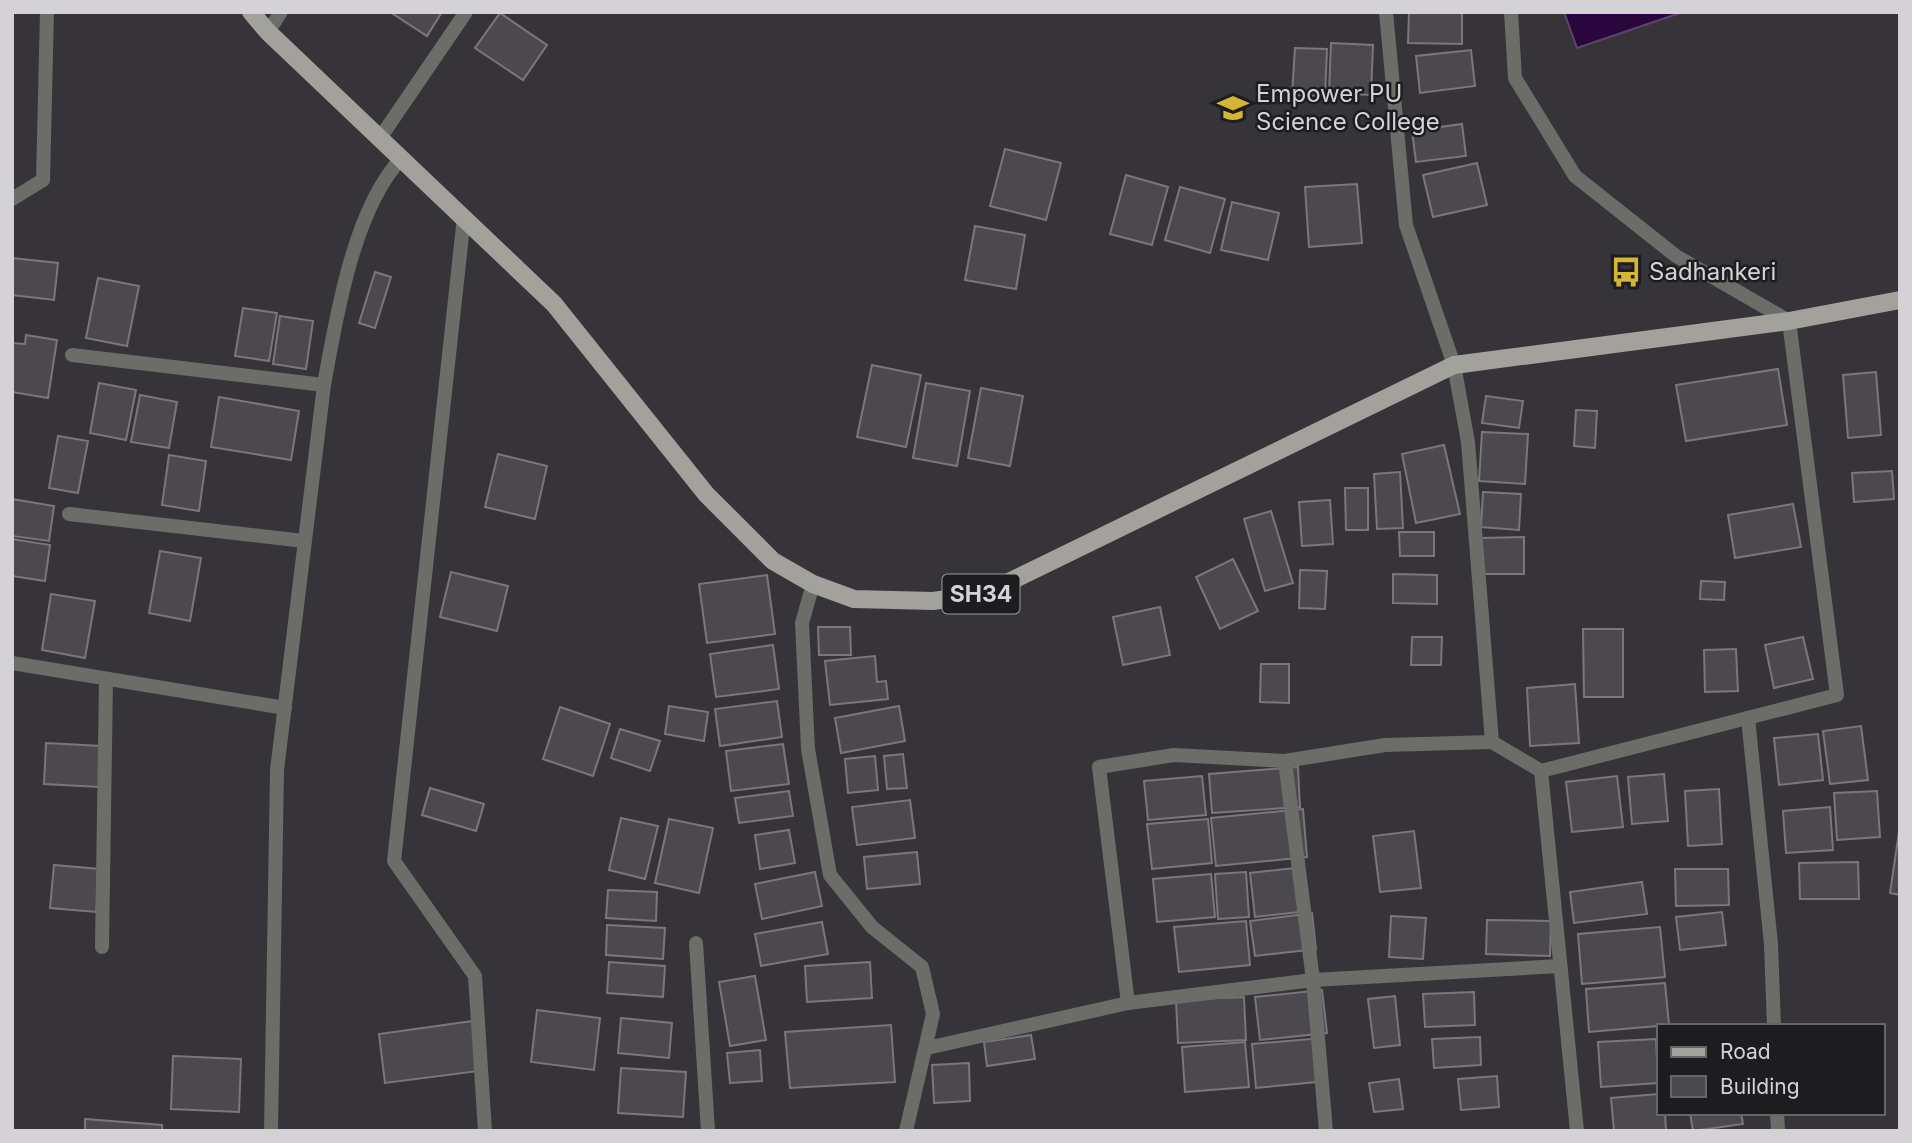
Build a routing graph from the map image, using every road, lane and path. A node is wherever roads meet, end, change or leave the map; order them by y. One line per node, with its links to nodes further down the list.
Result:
1 (47, 12): 10 (street)
2 (251, 12): 7 (main road, SH34)
3 (281, 12): 7 (street)
4 (466, 12): 8 (street)
5 (1386, 12): 15 (street)
6 (1511, 12): 13 (street)
7 (268, 32): 8 (main road, SH34)
8 (380, 138): 9 (main road, SH34)
9 (402, 158): 11 (main road, SH34); 16 (street)
10 (12, 199)
11 (464, 217): 19 (main road, SH34); 35 (street)
12 (1900, 300): 13 (main road, SH34)
13 (1788, 321): 15 (main road, SH34); 23 (street)
14 (72, 355): 16 (street)
15 (1454, 365): 19 (main road, SH34); 24 (street)
16 (324, 385): 18 (street)
17 (69, 514): 18 (street)
18 (304, 541): 22 (street)
19 (813, 584): 33 (street)
20 (12, 663): 21 (street)
21 (106, 680): 22 (street); 28 (street)
22 (285, 708): 34 (street)
23 (1748, 718): 26 (street); 32 (street)
24 (1492, 742): 25 (street); 26 (street)
25 (1285, 761): 30 (street); 31 (street)
26 (1541, 771): 29 (street)
27 (696, 943): 36 (street)
28 (102, 947)
29 (1560, 966): 30 (street); 39 (street)
30 (1313, 980): 31 (street); 38 (street)
31 (1128, 1003): 33 (street)
32 (1774, 1024)
33 (927, 1048): 37 (street)
34 (271, 1131)
35 (485, 1131)
36 (708, 1131)
37 (906, 1131)
38 (1326, 1131)
39 (1577, 1131)

